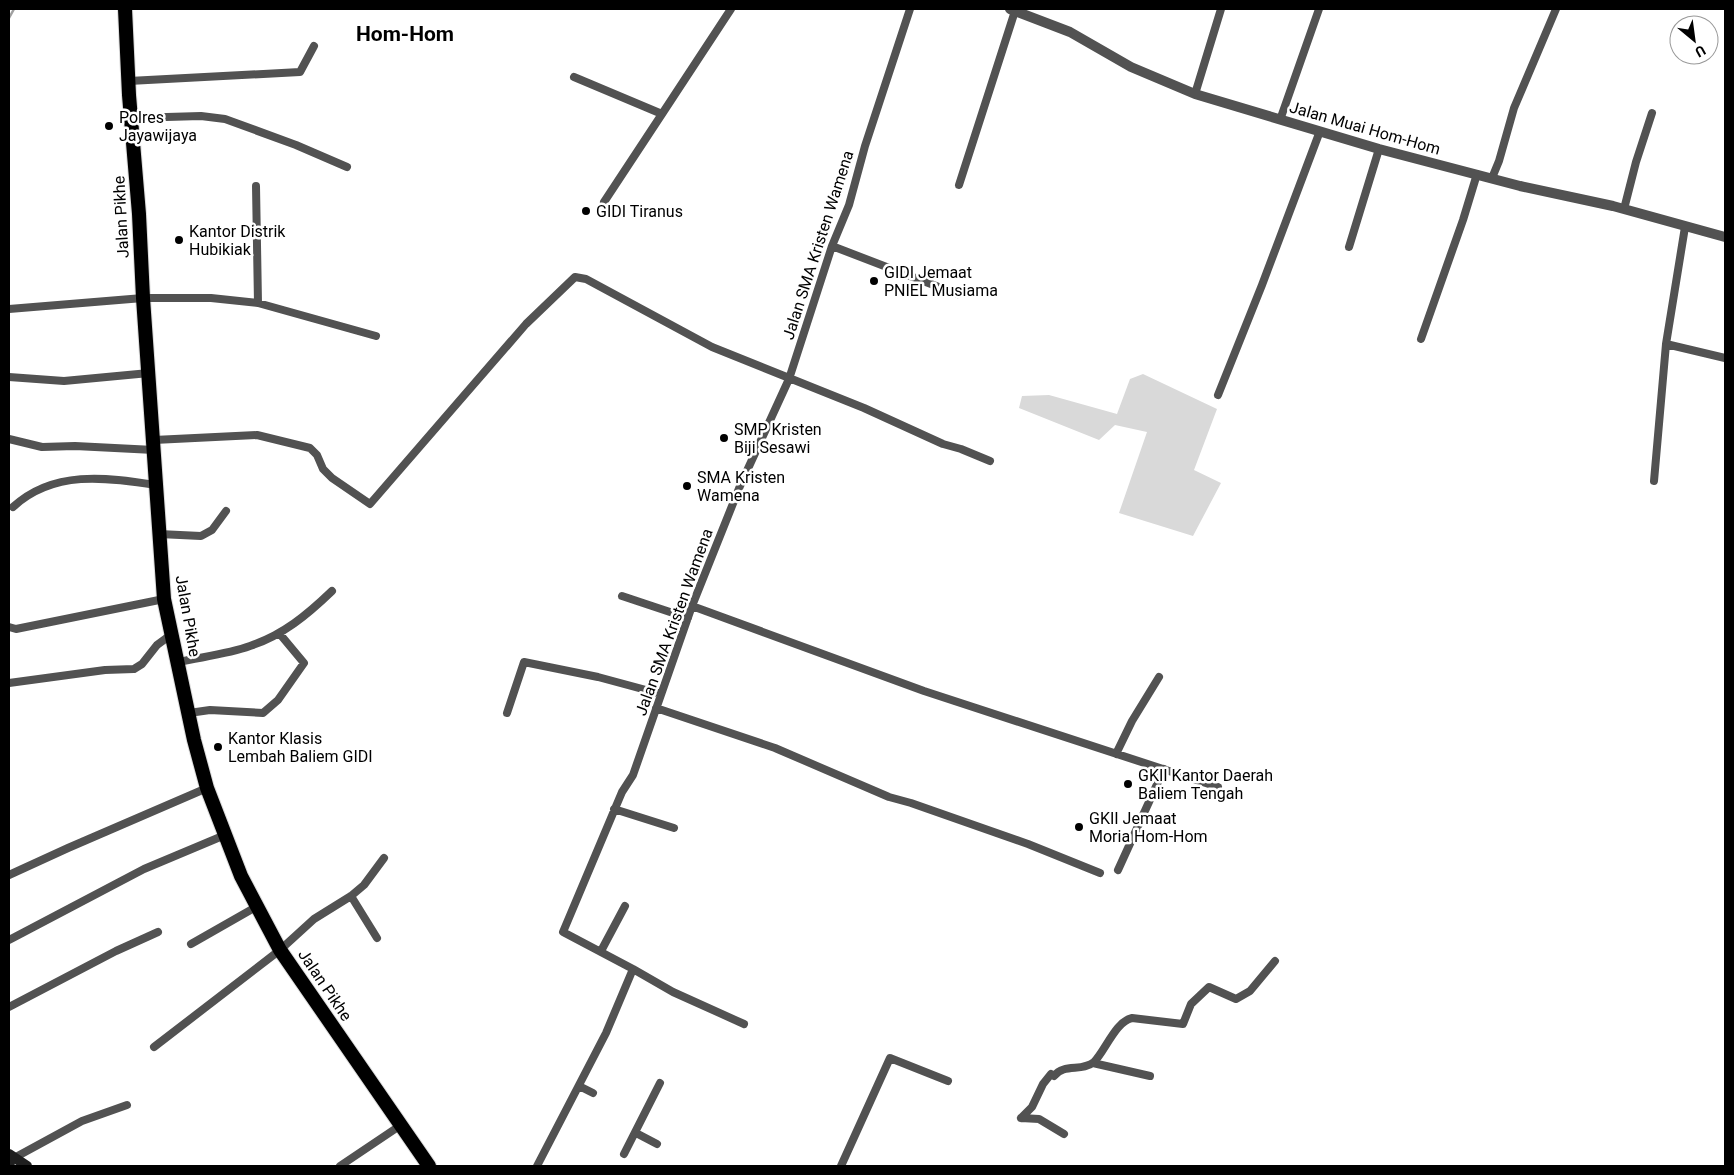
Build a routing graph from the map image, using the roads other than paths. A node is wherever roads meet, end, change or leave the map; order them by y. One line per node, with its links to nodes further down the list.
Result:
1 (125, 9): 10 (highway, Jalan Pikhe)
2 (731, 9): 13 (street)
3 (910, 9): 27 (street, Jalan SMA Kristen Wamena)
4 (1221, 9): 11 (street)
5 (1320, 9): 15 (street)
6 (1556, 9): 20 (street)
7 (1012, 10): 11 (street, Jalan Muai Hom-Hom); 21 (street)
8 (314, 46): 10 (street)
9 (574, 77): 13 (street)
10 (129, 81): 14 (highway, Jalan Pikhe)
11 (1195, 94): 15 (street, Jalan Muai Hom-Hom)
12 (1652, 113): 24 (street)
13 (662, 114): 23 (street)
14 (132, 118): 18 (street); 30 (highway, Jalan Pikhe)
15 (1280, 120): 16 (street, Jalan Muai Hom-Hom)
16 (1320, 131): 17 (street, Jalan Muai Hom-Hom); 40 (street)
17 (1378, 150): 19 (street, Jalan Muai Hom-Hom); 28 (street)
18 (346, 166)
19 (1477, 174): 20 (street, Jalan Muai Hom-Hom); 34 (street)
20 (1492, 178): 24 (street, Jalan Muai Hom-Hom)
21 (959, 185)
22 (256, 186): 31 (street)
23 (604, 202)
24 (1624, 209): 25 (street, Jalan Muai Hom-Hom)
25 (1685, 227): 26 (street, Jalan Muai Hom-Hom); 35 (street)
26 (1725, 237)
27 (832, 246): 29 (street); 39 (street, Jalan SMA Kristen Wamena)
28 (1349, 247)
29 (957, 294)
30 (143, 298): 31 (street); 32 (street); 37 (highway, Jalan Pikhe)
31 (258, 303): 33 (street)
32 (9, 309)
33 (376, 336)
34 (1421, 339)
35 (1666, 344): 36 (street); 44 (street)
36 (1725, 358)
37 (150, 374): 38 (street); 42 (highway, Jalan Pikhe)
38 (9, 377)
39 (789, 379): 42 (street); 43 (street); 52 (street, Jalan SMA Kristen Wamena)
40 (1218, 395)
41 (9, 439): 42 (street)
42 (154, 445): 45 (highway, Jalan Pikhe)
43 (990, 461)
44 (1654, 481)
45 (156, 485): 46 (street); 48 (highway, Jalan Pikhe)
46 (13, 507)
47 (226, 511): 48 (street)
48 (159, 534): 51 (highway, Jalan Pikhe)
49 (332, 591): 55 (street)
50 (622, 596): 53 (street)
51 (164, 599): 54 (street); 56 (highway, Jalan Pikhe)
52 (692, 606): 53 (street, Jalan SMA Kristen Wamena); 64 (street)
53 (688, 618): 60 (street, Jalan SMA Kristen Wamena)
54 (9, 627)
55 (279, 633): 57 (street); 62 (street)
56 (172, 634): 57 (highway, Jalan Pikhe); 59 (street)
57 (179, 662): 62 (highway, Jalan Pikhe)
58 (1159, 677): 64 (street)
59 (9, 683)
60 (662, 694): 61 (street, Jalan SMA Kristen Wamena); 63 (street)
61 (656, 708): 68 (street, Jalan SMA Kristen Wamena); 73 (street)
62 (189, 713): 67 (highway, Jalan Pikhe)
63 (507, 713)
64 (1116, 754): 65 (street)
65 (1164, 769): 66 (street); 72 (street)
66 (1218, 787)
67 (207, 788): 70 (highway, Jalan Pikhe); 74 (street)
68 (614, 809): 69 (street); 83 (street, Jalan SMA Kristen Wamena)
69 (674, 828)
70 (225, 835): 77 (highway, Jalan Pikhe); 80 (street)
71 (384, 858): 75 (street)
72 (1118, 870)
73 (1100, 873)
74 (9, 875)
75 (351, 896): 79 (street); 82 (street)
76 (625, 906): 83 (street)
77 (256, 907): 81 (street); 82 (highway, Jalan Pikhe)
78 (158, 932): 86 (street)
79 (378, 938)
80 (9, 940)
81 (191, 944)
82 (280, 950): 88 (street); 96 (highway, Jalan Pikhe)
83 (601, 951): 85 (street, Jalan SMA Kristen Wamena)
84 (1275, 961): 89 (street)
85 (633, 969): 87 (street, Jalan SMA Kristen Wamena); 93 (street)
86 (9, 1007)
87 (744, 1024)
88 (154, 1047)
89 (1093, 1063): 90 (street); 98 (street)
90 (1150, 1076)
91 (948, 1081): 106 (street)
92 (660, 1082): 97 (street)
93 (578, 1086): 94 (street); 105 (street)
94 (593, 1093)
95 (127, 1105): 101 (street)
96 (401, 1125): 103 (street); 104 (highway, Jalan Pikhe)
97 (636, 1133): 99 (street); 100 (street)
98 (1064, 1134)
99 (657, 1144)
100 (624, 1154)
101 (11, 1161): 102 (main road)
102 (27, 1166)
103 (340, 1166)
104 (429, 1166)
105 (537, 1166)
106 (841, 1166)

